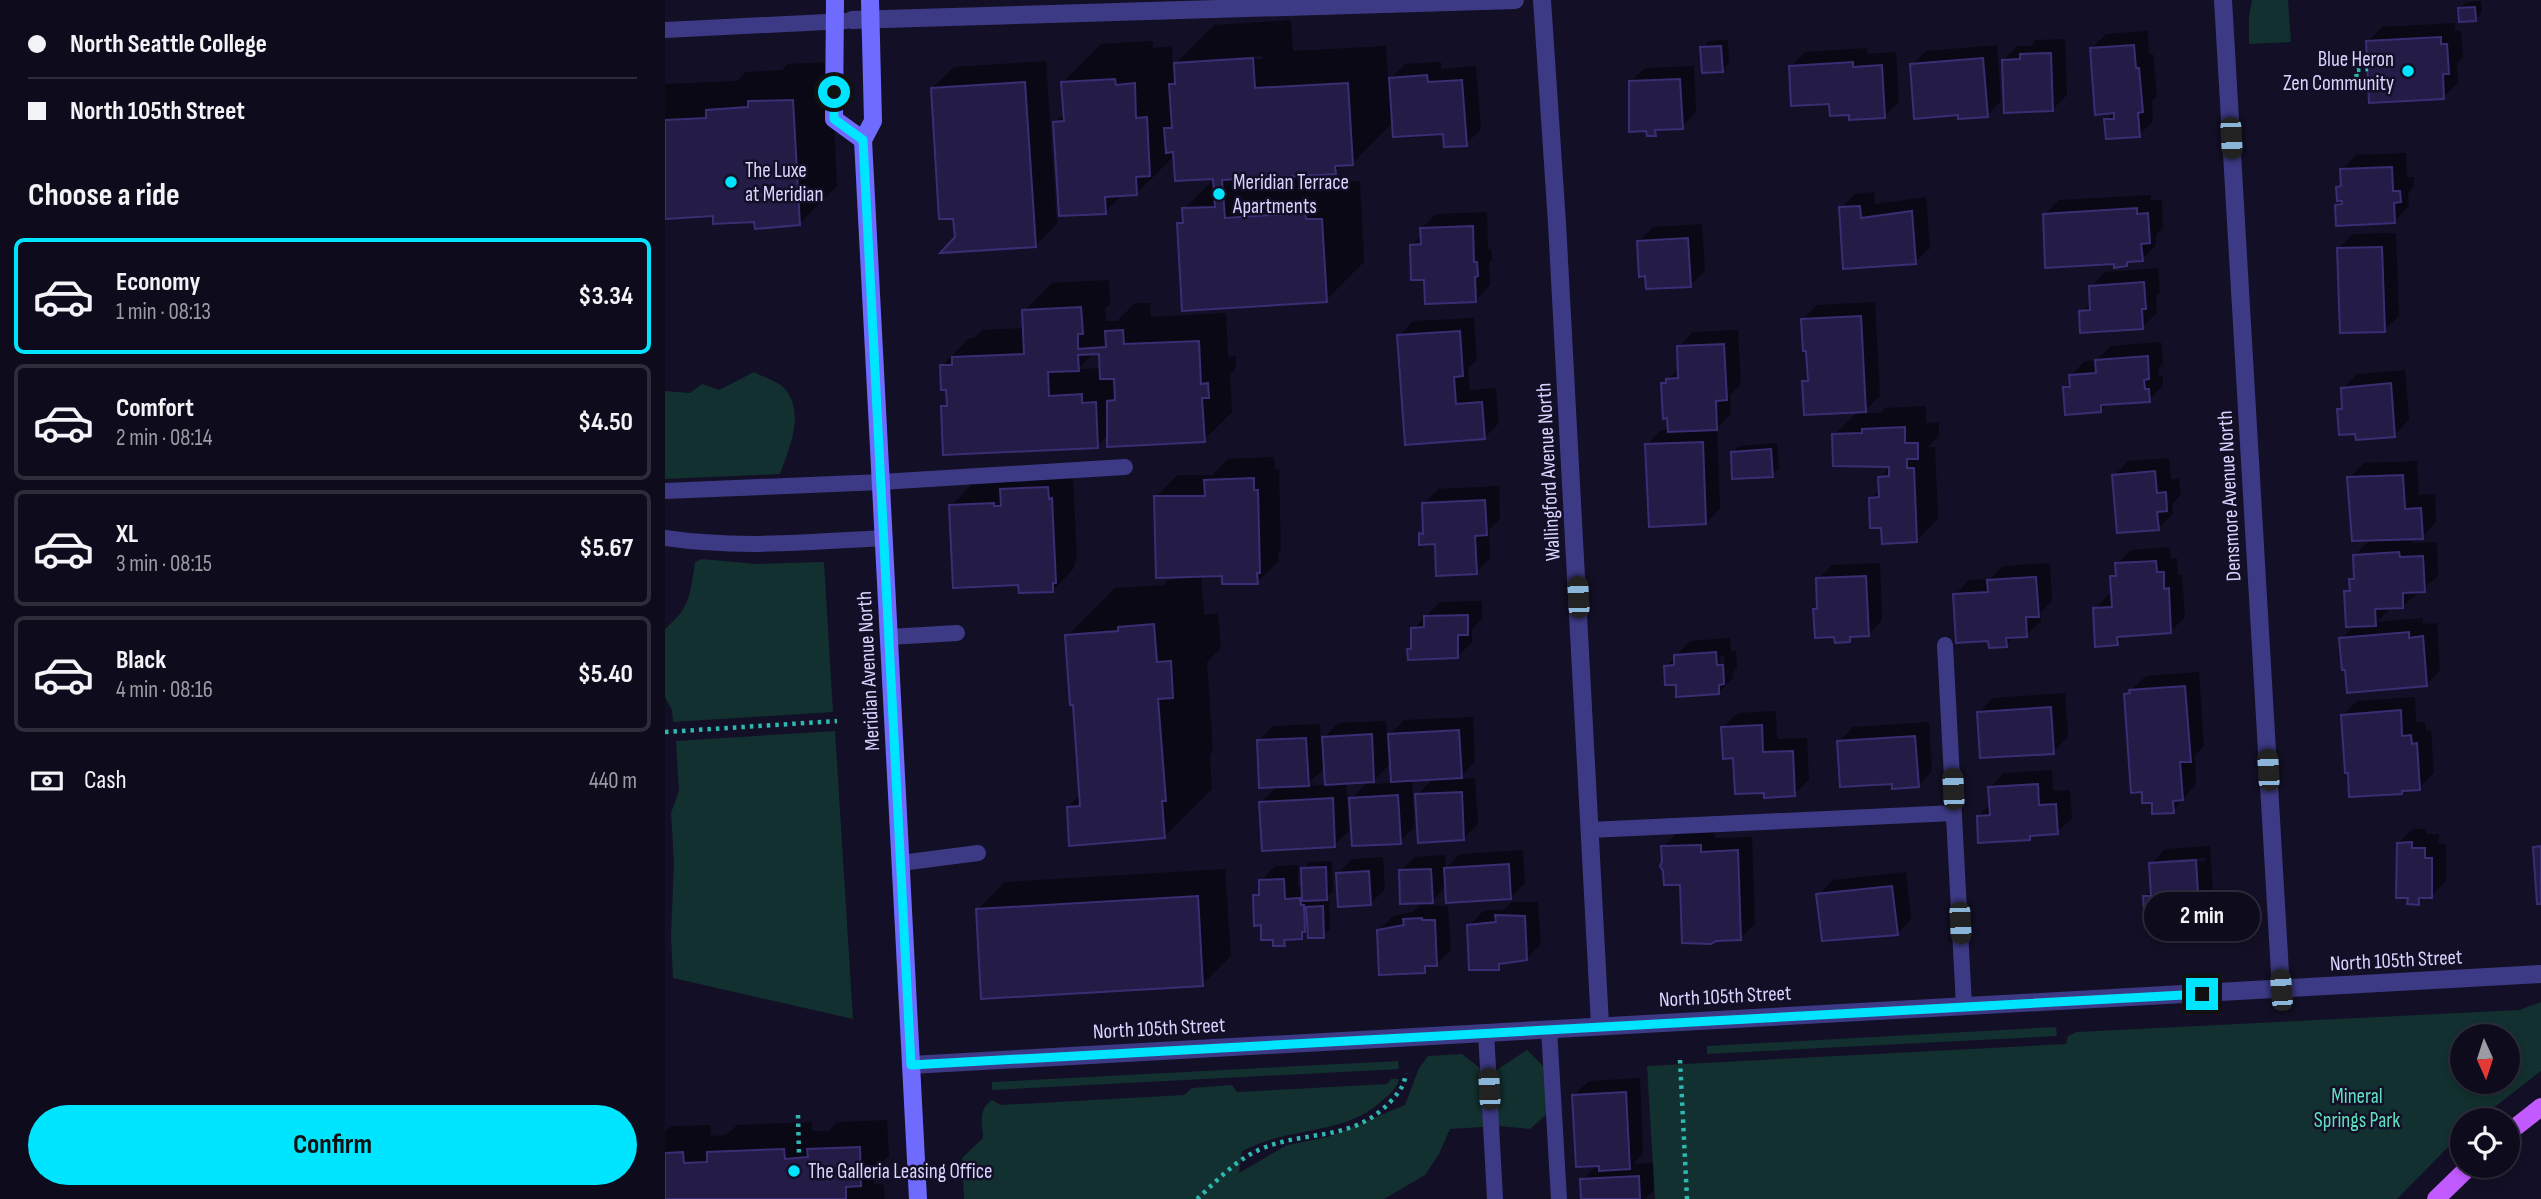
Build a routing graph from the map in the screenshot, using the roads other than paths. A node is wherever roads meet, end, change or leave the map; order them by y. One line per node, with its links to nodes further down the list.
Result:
1 (835, 0): 8 (street)
2 (870, 0): 7 (street, Meridian Avenue North)
3 (1515, 0): 7 (street)
4 (1542, 0): 20 (street, Wallingford Avenue North)
5 (2223, 0): 24 (street, Densmore Avenue North)
6 (852, 20): 7 (street); 8 (lane)
7 (870, 20): 10 (street, Meridian Avenue North)
8 (834, 21): 9 (lane); 10 (street)
9 (665, 30)
10 (863, 140): 12 (street, Meridian Avenue North)
11 (1125, 467): 12 (lane)
12 (881, 482): 13 (lane); 15 (street, Meridian Avenue North)
13 (665, 491)
14 (665, 538): 15 (lane)
15 (884, 538): 17 (street, Meridian Avenue North)
16 (957, 633): 17 (lane)
17 (890, 637): 22 (street, Meridian Avenue North)
18 (1945, 645): 19 (lane)
19 (1954, 813): 20 (lane); 25 (lane)
20 (1590, 830): 26 (street, Wallingford Avenue North)
21 (978, 853): 22 (lane)
22 (901, 863): 29 (street, Meridian Avenue North)
23 (2541, 974): 24 (street, North 105th Street)
24 (2281, 990): 25 (street, North 105th Street)
25 (1964, 1006): 26 (street, North 105th Street)
26 (1600, 1026): 27 (street, North 105th Street)
27 (1549, 1029): 28 (street, North 105th Street); 35 (lane)
28 (1486, 1032): 29 (street, North 105th Street); 34 (lane)
29 (911, 1065): 33 (street, Meridian Avenue North)
30 (2541, 1107): 31 (main road)
31 (2520, 1124)
32 (2458, 1178): 36 (main road)
33 (918, 1199)
34 (1495, 1199)
35 (1559, 1199)
36 (2436, 1199)

